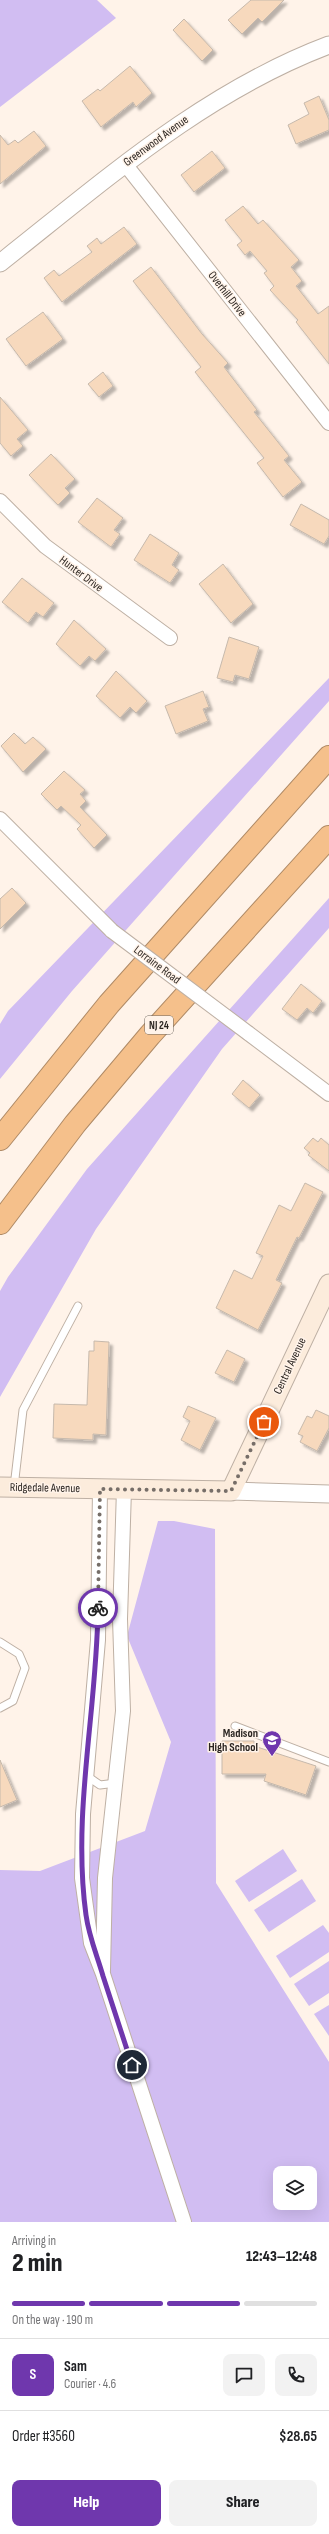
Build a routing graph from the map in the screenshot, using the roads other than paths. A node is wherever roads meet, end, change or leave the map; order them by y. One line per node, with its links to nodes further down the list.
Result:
1 (329, 45): 2 (street, Greenwood Avenue)
2 (125, 164): 3 (street, Greenwood Avenue); 4 (street, Overhill Drive)
3 (0, 263)
4 (329, 423)
5 (0, 501): 6 (street, Hunter Drive)
6 (170, 638)
7 (329, 757): 11 (highway)
8 (0, 819): 10 (street, Lorraine Road, bridge)
9 (329, 837): 12 (highway, NJ 24)
10 (329, 1094)
11 (0, 1139)
12 (0, 1223)
13 (329, 1284): 18 (main road, Central Avenue)
14 (78, 1306): 15 (lane)
15 (7, 1488): 16 (main road, Ridgedale Avenue)
16 (100, 1489): 17 (main road, Ridgedale Avenue); 24 (street)
17 (124, 1489): 18 (main road, Ridgedale Avenue); 25 (street)
18 (231, 1491): 19 (street, Ridgedale Avenue)
19 (329, 1494)
20 (0, 1642): 21 (lane)
21 (0, 1708)
22 (235, 1726): 23 (lane)
23 (329, 1762)
24 (86, 1776): 25 (lane); 26 (street)
25 (116, 1783): 26 (street)
26 (103, 1974): 27 (street)
27 (184, 2222)

